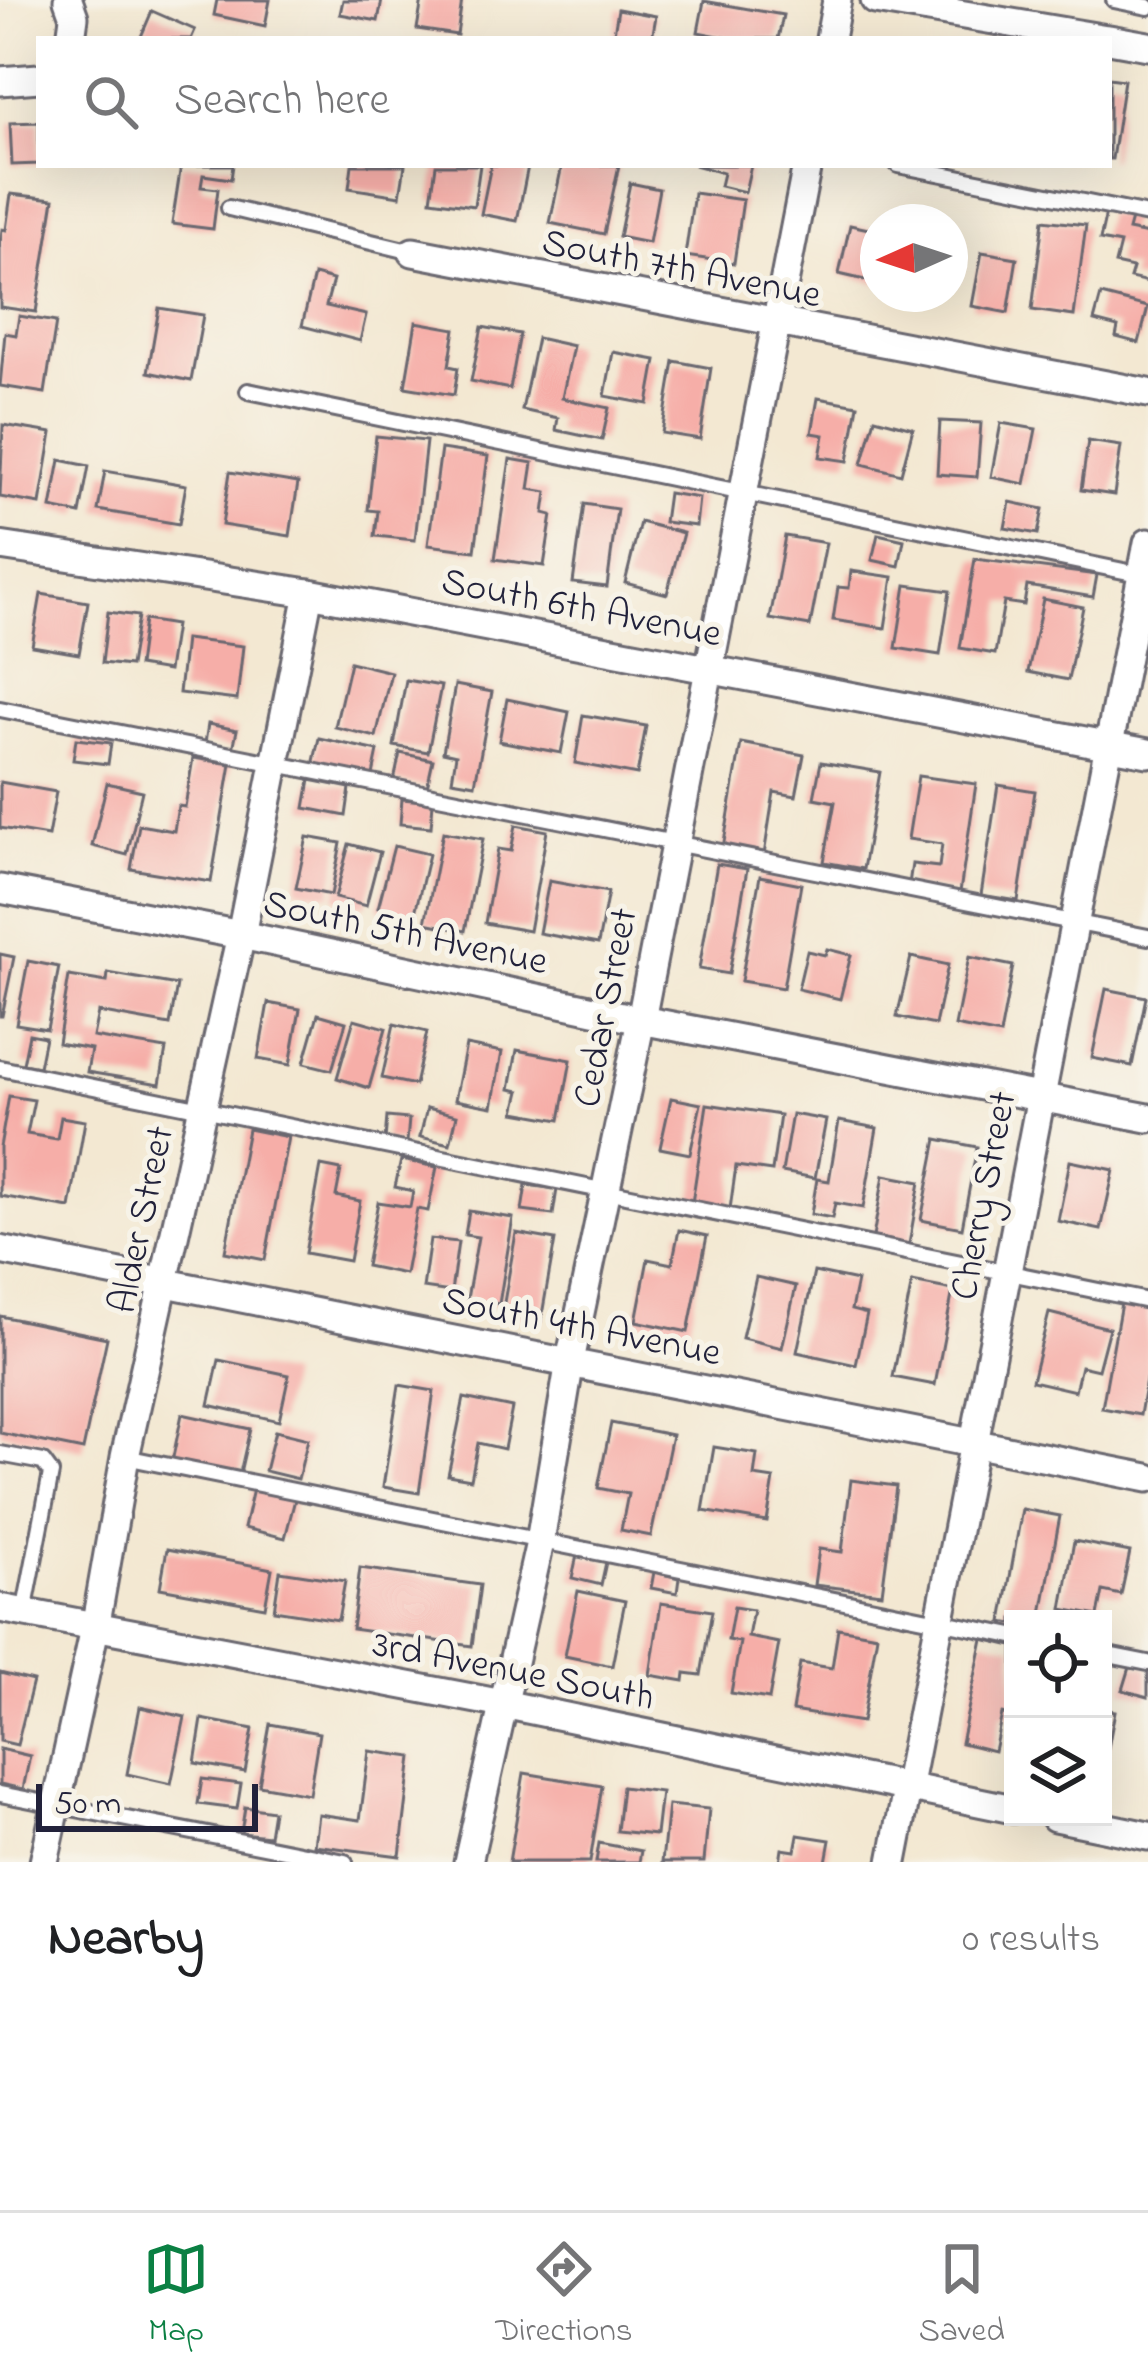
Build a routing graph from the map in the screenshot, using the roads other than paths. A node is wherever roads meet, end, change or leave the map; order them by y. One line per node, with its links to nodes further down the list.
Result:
1 (68, 0): 7 (street)
2 (837, 0): 8 (street)
3 (874, 0): 5 (street)
4 (1114, 0): 6 (lane)
5 (959, 7): 9 (street)
6 (1148, 8)
7 (71, 36)
8 (831, 36)
9 (1094, 36)
10 (1112, 40): 11 (street)
11 (1148, 46)
12 (36, 78): 13 (street)
13 (0, 81)
14 (806, 168): 19 (street, Cedar Street)
15 (913, 168): 17 (lane)
16 (230, 208): 18 (lane)
17 (1148, 215)
18 (413, 252): 19 (street, South 7th Avenue)
19 (778, 325): 21 (street, South 7th Avenue); 22 (street, Cedar Street)
20 (248, 391): 22 (lane)
21 (1148, 393)
22 (746, 491): 25 (lane); 27 (street, Cedar Street)
23 (1148, 544): 25 (street, Cherry Street)
24 (0, 546): 26 (street, South 6th Avenue)
25 (1145, 575): 29 (street, Cherry Street)
26 (309, 592): 27 (street, South 6th Avenue); 31 (street, Alder Street)
27 (711, 669): 29 (street, South 6th Avenue); 32 (street, Cedar Street)
28 (0, 709): 31 (lane)
29 (1109, 745): 30 (street, South 6th Avenue); 34 (street, Cherry Street)
30 (1148, 753)
31 (275, 762): 32 (lane); 35 (street, Alder Street)
32 (676, 841): 34 (lane); 37 (street, Cedar Street)
33 (0, 889): 35 (street, South 5th Avenue)
34 (1074, 922): 36 (lane); 39 (street, Cherry Street)
35 (241, 935): 37 (street, South 5th Avenue); 40 (street, Alder Street)
36 (1148, 937)
37 (641, 1020): 39 (street, South 5th Avenue); 42 (street, Cedar Street)
38 (0, 1068): 40 (lane)
39 (1040, 1096): 41 (street, South 5th Avenue); 44 (street, Cherry Street)
40 (204, 1107): 42 (lane); 45 (street, Alder Street)
41 (1148, 1118)
42 (605, 1190): 44 (lane); 47 (street, Cedar Street)
43 (0, 1250): 45 (street, South 4th Avenue)
44 (1006, 1273): 46 (lane); 48 (street, Cherry Street)
45 (166, 1284): 47 (street, South 4th Avenue); 50 (street, Alder Street)
46 (1148, 1301)
47 (570, 1361): 48 (street, South 4th Avenue); 52 (street, Cedar Street)
48 (973, 1442): 51 (street, South 4th Avenue); 54 (street, Cherry Street)
49 (0, 1454): 53 (lane)
50 (125, 1457): 52 (lane); 55 (street, Alder Street)
51 (1148, 1478)
52 (540, 1542): 54 (lane); 59 (street, Cedar Street)
53 (12, 1611): 55 (street, 3rd Avenue South)
54 (939, 1621): 56 (lane); 60 (street, Cherry Street)
55 (94, 1628): 59 (street, 3rd Avenue South); 62 (street, Alder Street)
56 (1004, 1634)
57 (1112, 1656): 58 (lane)
58 (1148, 1663)
59 (502, 1704): 60 (street, 3rd Avenue South); 68 (street, Cedar Street)
60 (908, 1787): 63 (street, 3rd Avenue South); 69 (street, Cherry Street)
61 (0, 1794): 62 (lane)
62 (57, 1805): 66 (street, Alder Street); 67 (lane)
63 (1004, 1807)
64 (1099, 1826): 65 (street)
65 (1148, 1836)
66 (44, 1862)
67 (345, 1862)
68 (468, 1862)
69 (893, 1862)

